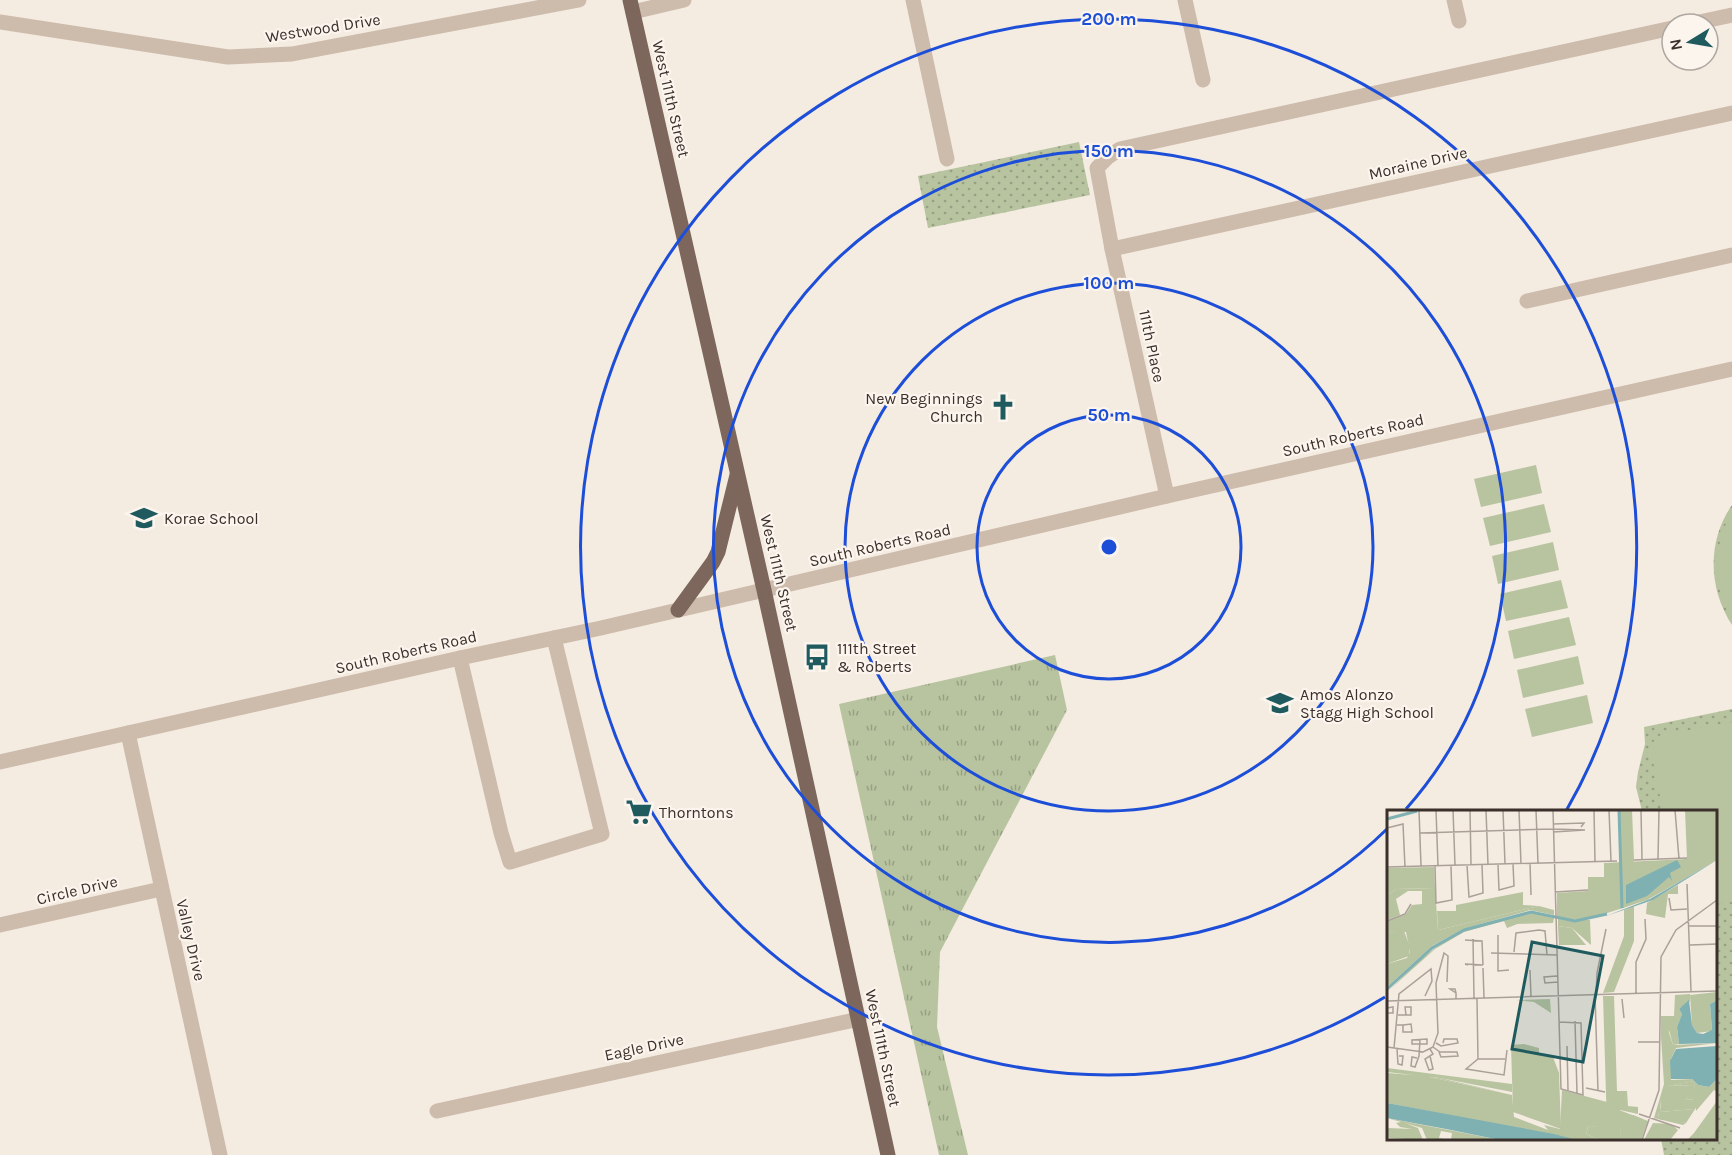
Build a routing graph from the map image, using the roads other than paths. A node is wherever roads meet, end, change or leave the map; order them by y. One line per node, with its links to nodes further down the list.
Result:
1 (579, 0): 7 (street, Westwood Drive)
2 (684, 0): 6 (street)
3 (913, 0): 12 (street)
4 (1185, 0): 10 (street)
5 (1454, 0): 8 (street)
6 (632, 6): 17 (main road, West 111th Street)
7 (0, 21)
8 (1459, 21)
9 (1660, 31): 13 (street, 111th Place)
10 (1203, 80)
11 (1732, 113): 13 (street, Moraine Drive)
12 (947, 159)
13 (1112, 249): 18 (street, 111th Place)
14 (1732, 255): 15 (street)
15 (1527, 301)
16 (1732, 369): 18 (street, South Roberts Road)
17 (738, 472): 19 (main road, West 111th Street); 20 (main road)
18 (1167, 496): 19 (street, South Roberts Road)
19 (764, 590): 20 (street, South Roberts Road); 27 (main road, West 111th Street)
20 (678, 610): 21 (street, South Roberts Road)
21 (554, 638): 22 (street, South Roberts Road); 22 (street)
22 (460, 658): 23 (street, South Roberts Road)
23 (128, 733): 24 (street, South Roberts Road); 25 (street, Valley Drive)
24 (0, 762)
25 (161, 889): 26 (street, Circle Drive); 29 (street, Valley Drive)
26 (0, 925)
27 (859, 1019): 28 (street, Eagle Drive); 30 (main road, West 111th Street)
28 (437, 1111)
29 (220, 1155)
30 (888, 1155)

